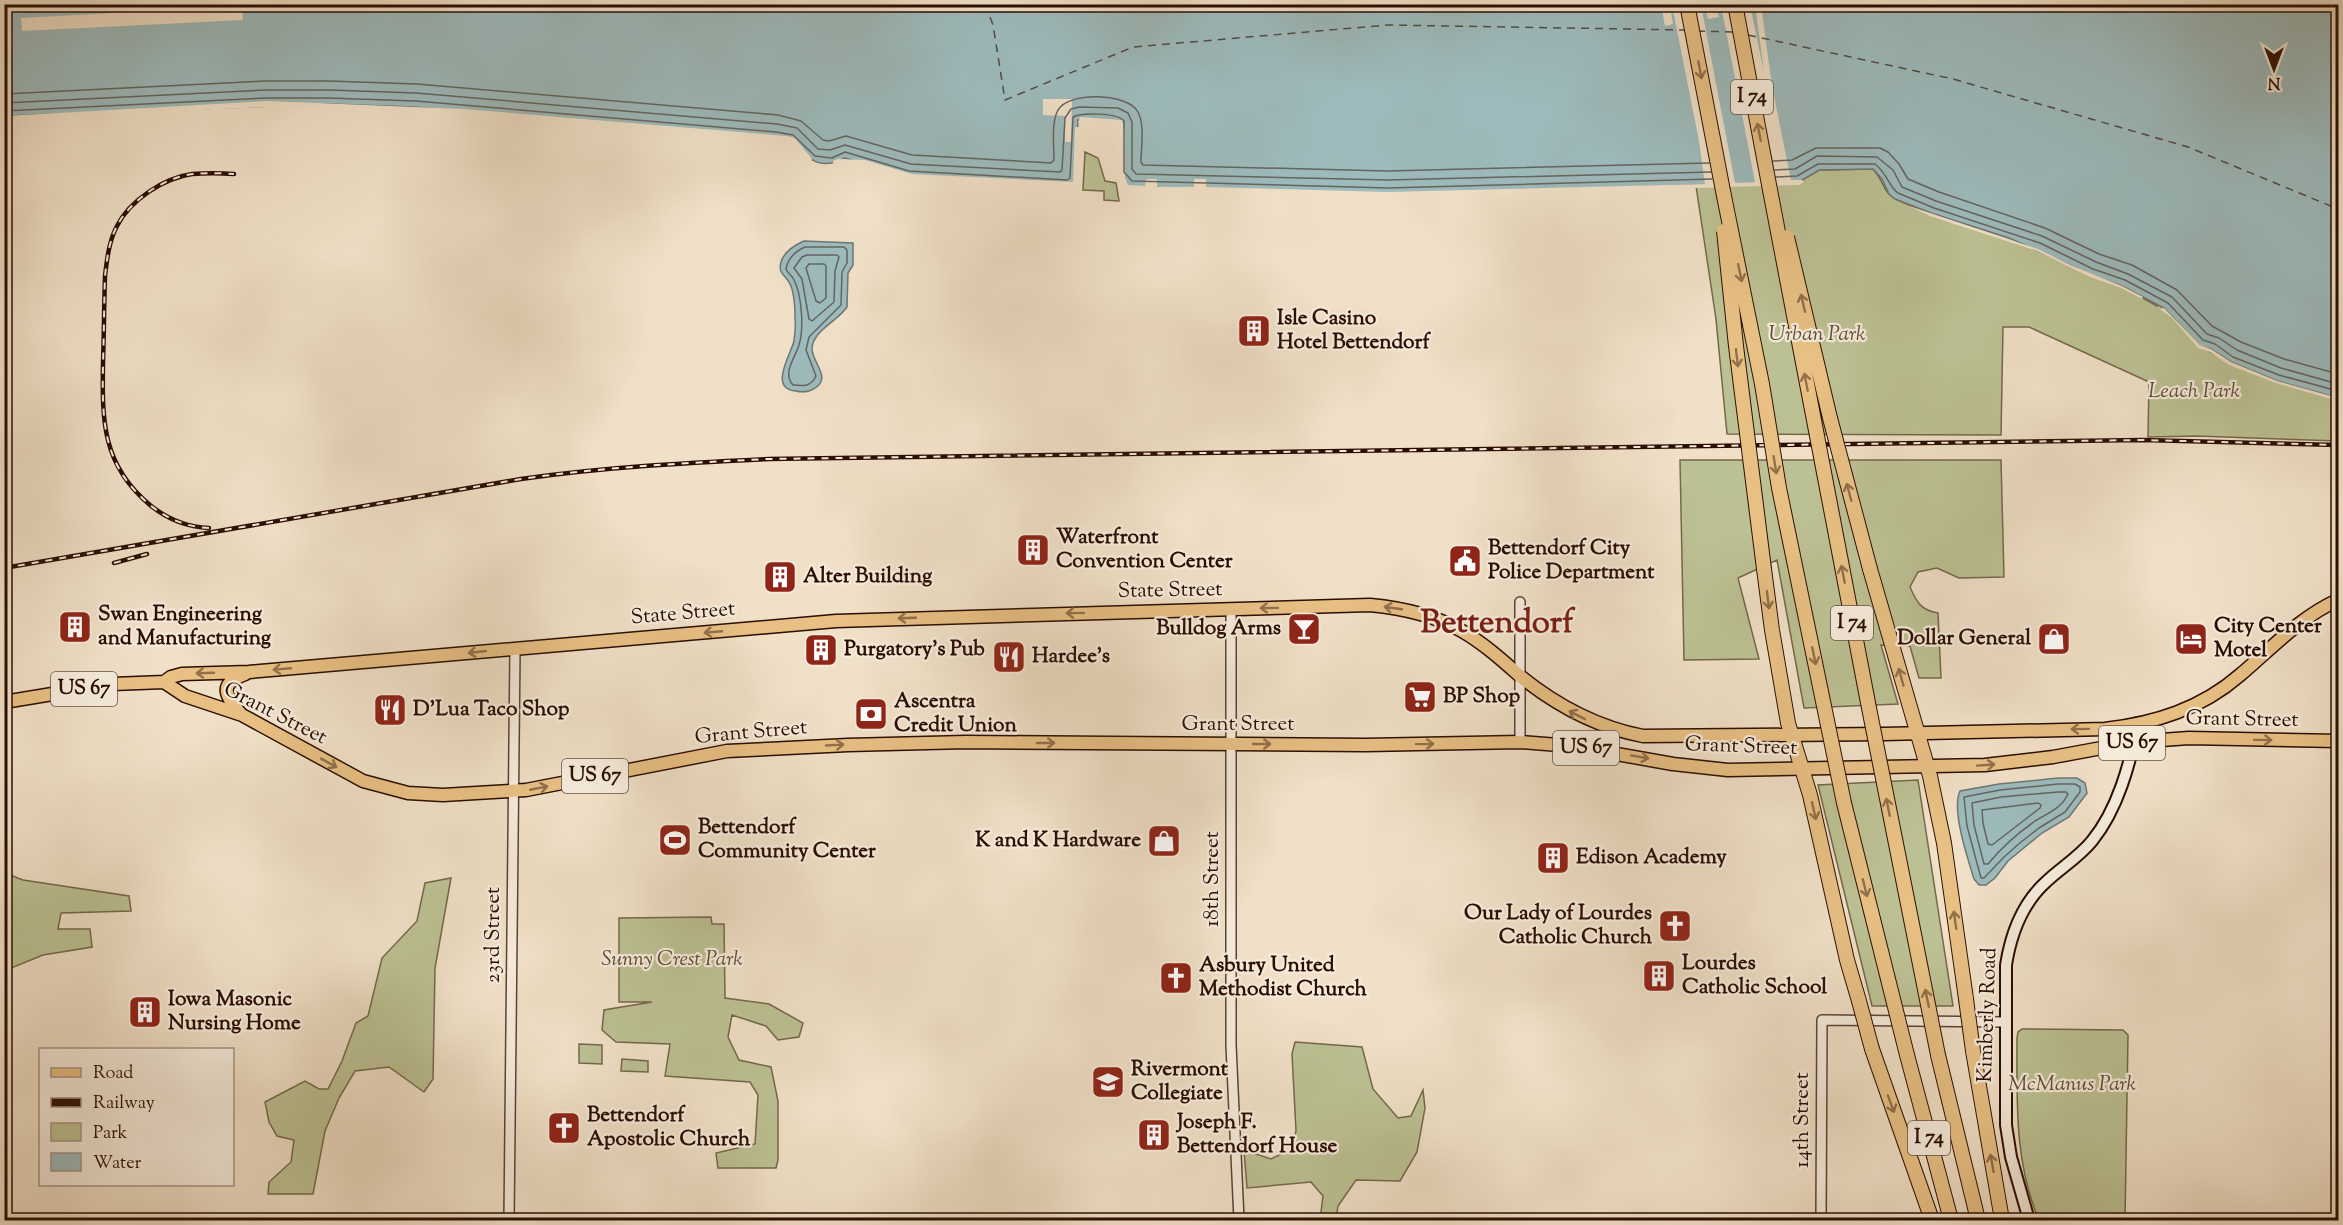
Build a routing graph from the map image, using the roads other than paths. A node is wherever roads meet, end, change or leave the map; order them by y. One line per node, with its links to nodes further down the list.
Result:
1 (1686, 4): 4 (highway, I 74, one-way to 4)
2 (1735, 4): 3 (highway, I 74, one-way to 2)
3 (1770, 190): 15 (highway, one-way to 3, bridge); 30 (highway, I 74, one-way to 3, bridge)
4 (1724, 196): 16 (highway, one-way to 16, bridge); 29 (highway, I 74, one-way to 29, bridge)
5 (2338, 600): 14 (main road, US 67)
6 (1520, 602): 10 (street)
7 (1231, 609): 8 (main road, State Street / US 67, one-way to 8); 10 (main road, State Street / US 67, one-way to 7); 20 (street, 18th Street)
8 (515, 649): 9 (main road, State Street / US 67, one-way to 9); 23 (street, 23rd Street)
9 (249, 672): 11 (main road, State Street / US 67, one-way to 11); 13 (main road)
10 (1520, 676): 16 (main road, Grant Street / US 67, one-way to 10); 18 (street)
11 (164, 682): 12 (main road, State Street / US 67); 13 (main road, Grant Street / US 67)
12 (4, 702)
13 (242, 714): 23 (main road, Grant Street / US 67, one-way to 23)
14 (2138, 723): 15 (main road, Grant Street / US 67, one-way to 15); 19 (main road, Kimberly Road)
15 (1918, 733): 16 (main road, Grant Street / US 67); 21 (highway)
16 (1791, 735): 22 (highway)
17 (2338, 741): 19 (main road, Grant Street / US 67, one-way to 17)
18 (1520, 742): 20 (main road, Grant Street / US 67, one-way to 18); 22 (main road, Grant Street / US 67, one-way to 22)
19 (2134, 742): 21 (main road, Grant Street / US 67, one-way to 19); 24 (main road, Kimberly Road)
20 (1231, 744): 23 (main road, Grant Street / US 67, one-way to 20); 26 (street, 18th Street)
21 (1928, 766): 22 (main road, Grant Street / US 67); 31 (highway, one-way to 21, bridge)
22 (1803, 769): 28 (highway, one-way to 28, bridge)
23 (514, 792): 25 (street, 23rd Street)
24 (2006, 1022): 27 (street, 14th Street); 32 (main road, Kimberly Road)
25 (509, 1221)
26 (1239, 1221)
27 (1821, 1221)
28 (1932, 1221)
29 (1951, 1221)
30 (1978, 1221)
31 (2002, 1221)
32 (2029, 1221)

